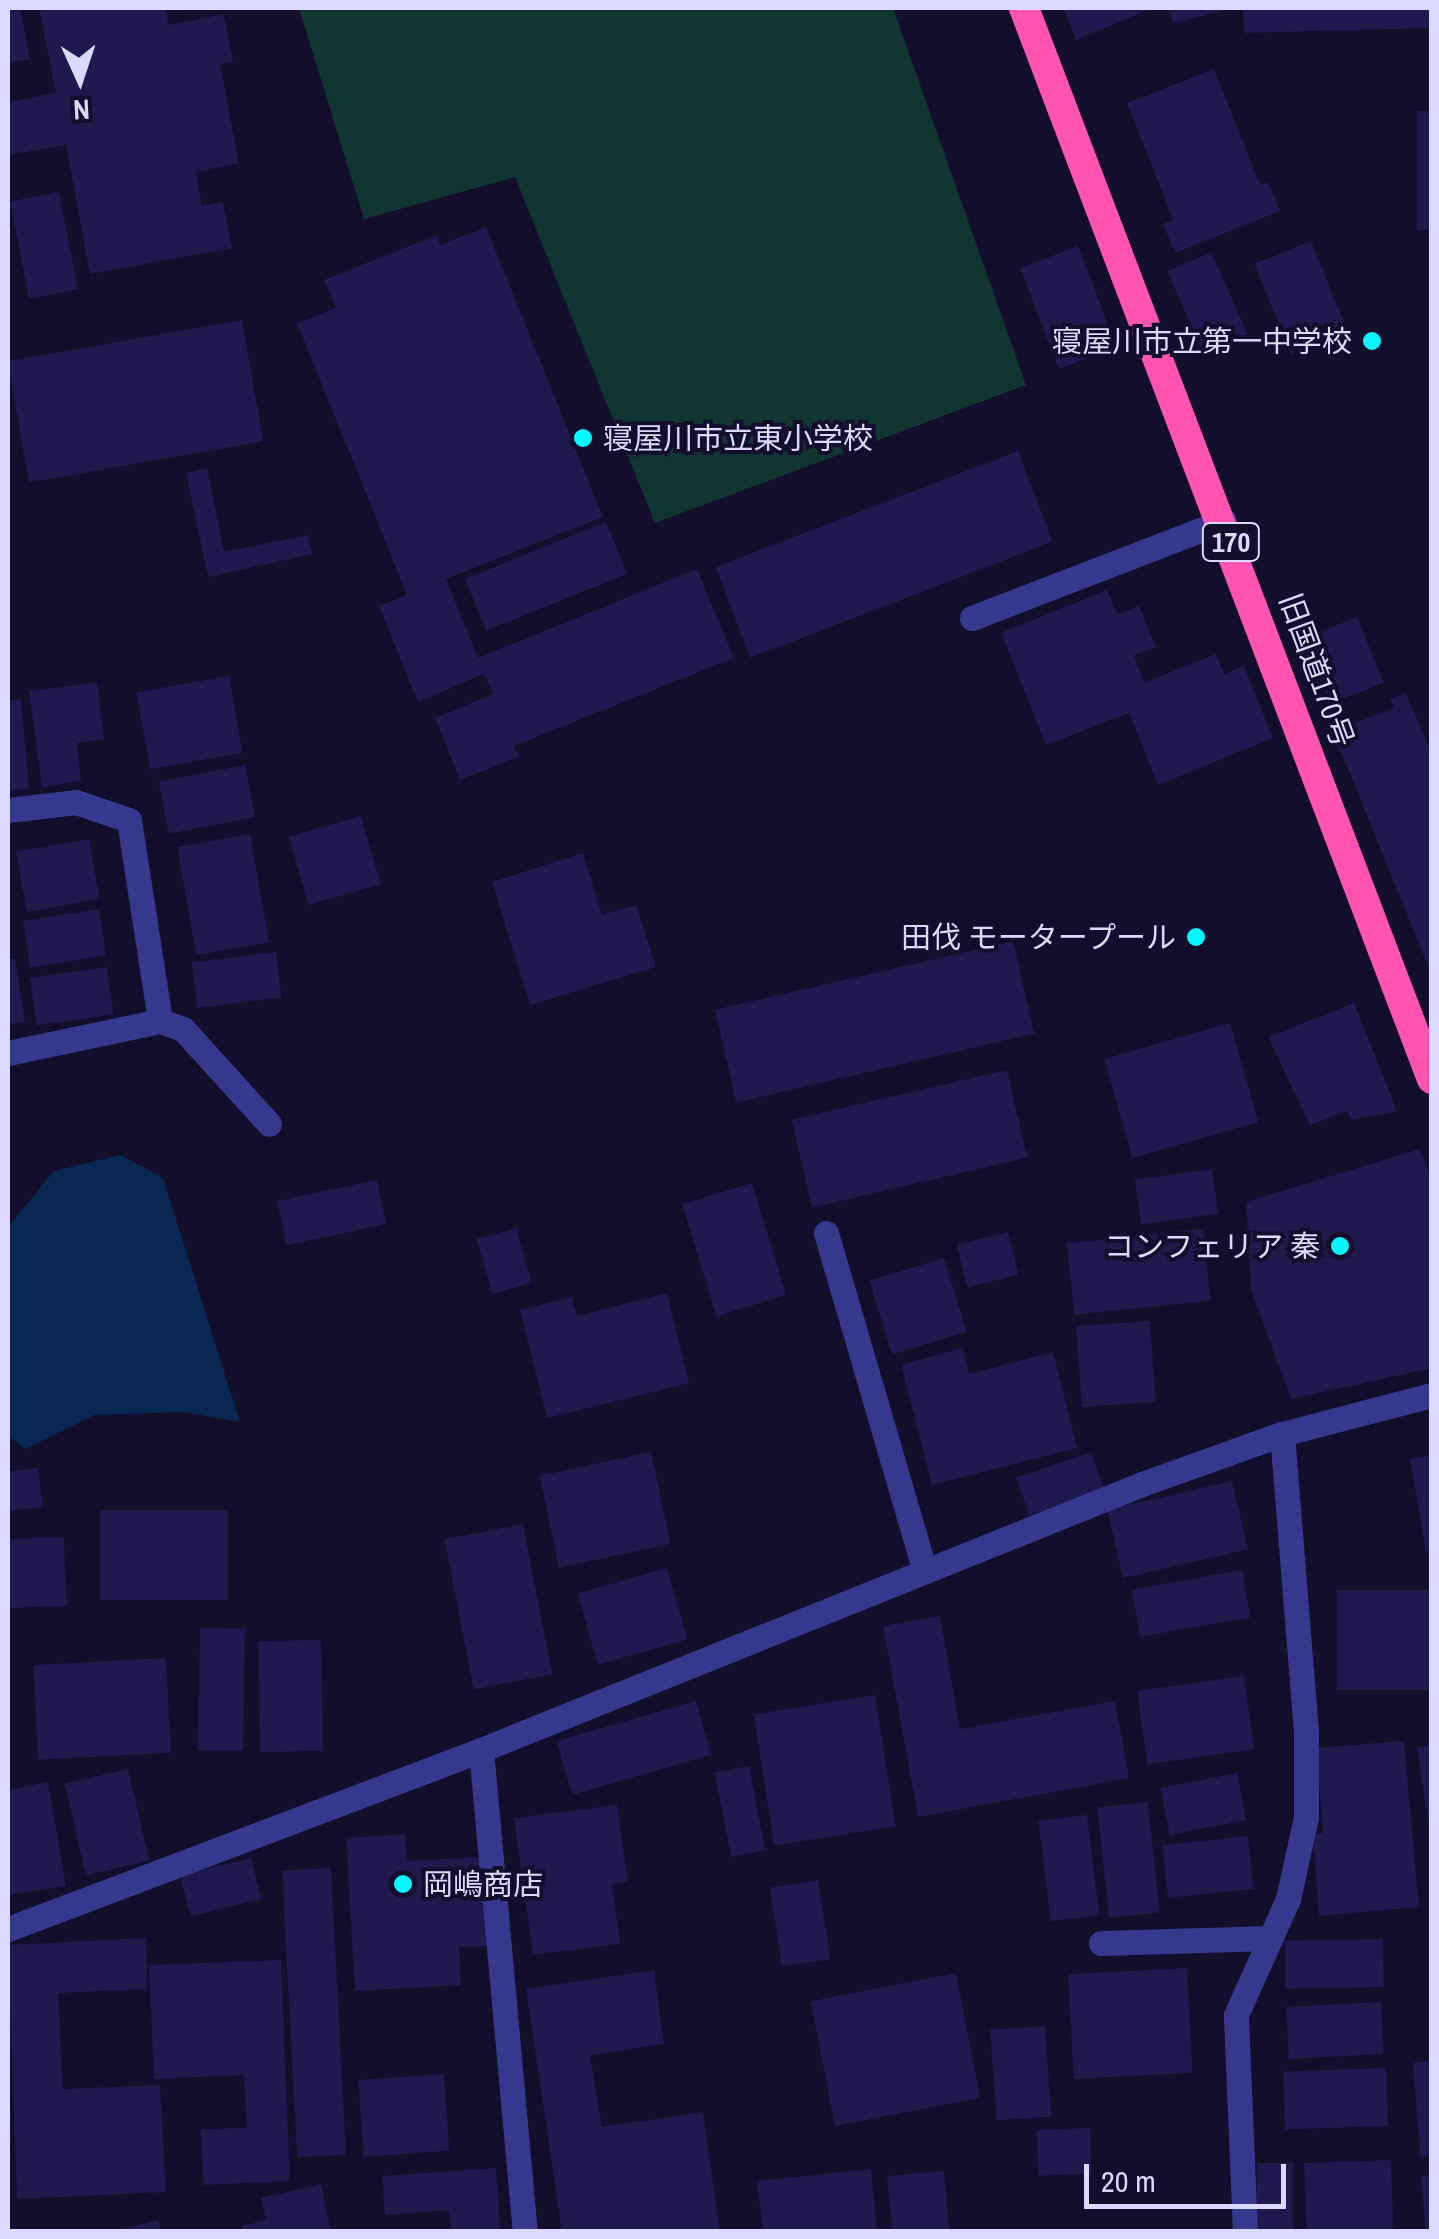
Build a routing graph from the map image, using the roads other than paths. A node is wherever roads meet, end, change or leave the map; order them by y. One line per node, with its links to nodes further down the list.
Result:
1 (1024, 8): 2 (highway, 旧国道170号 / 170)
2 (1224, 522): 3 (street); 7 (highway, 旧国道170号 / 170)
3 (972, 618)
4 (8, 810): 5 (street)
5 (160, 1022): 6 (street); 8 (street)
6 (8, 1053)
7 (1432, 1079)
8 (269, 1124)
9 (826, 1233): 12 (street)
10 (1432, 1394): 11 (street)
11 (1282, 1434): 12 (street); 15 (street)
12 (924, 1569): 13 (street)
13 (481, 1750): 14 (street); 17 (street)
14 (8, 1929)
15 (1271, 1938): 16 (street); 18 (street)
16 (1101, 1943)
17 (525, 2232)
18 (1245, 2232)

